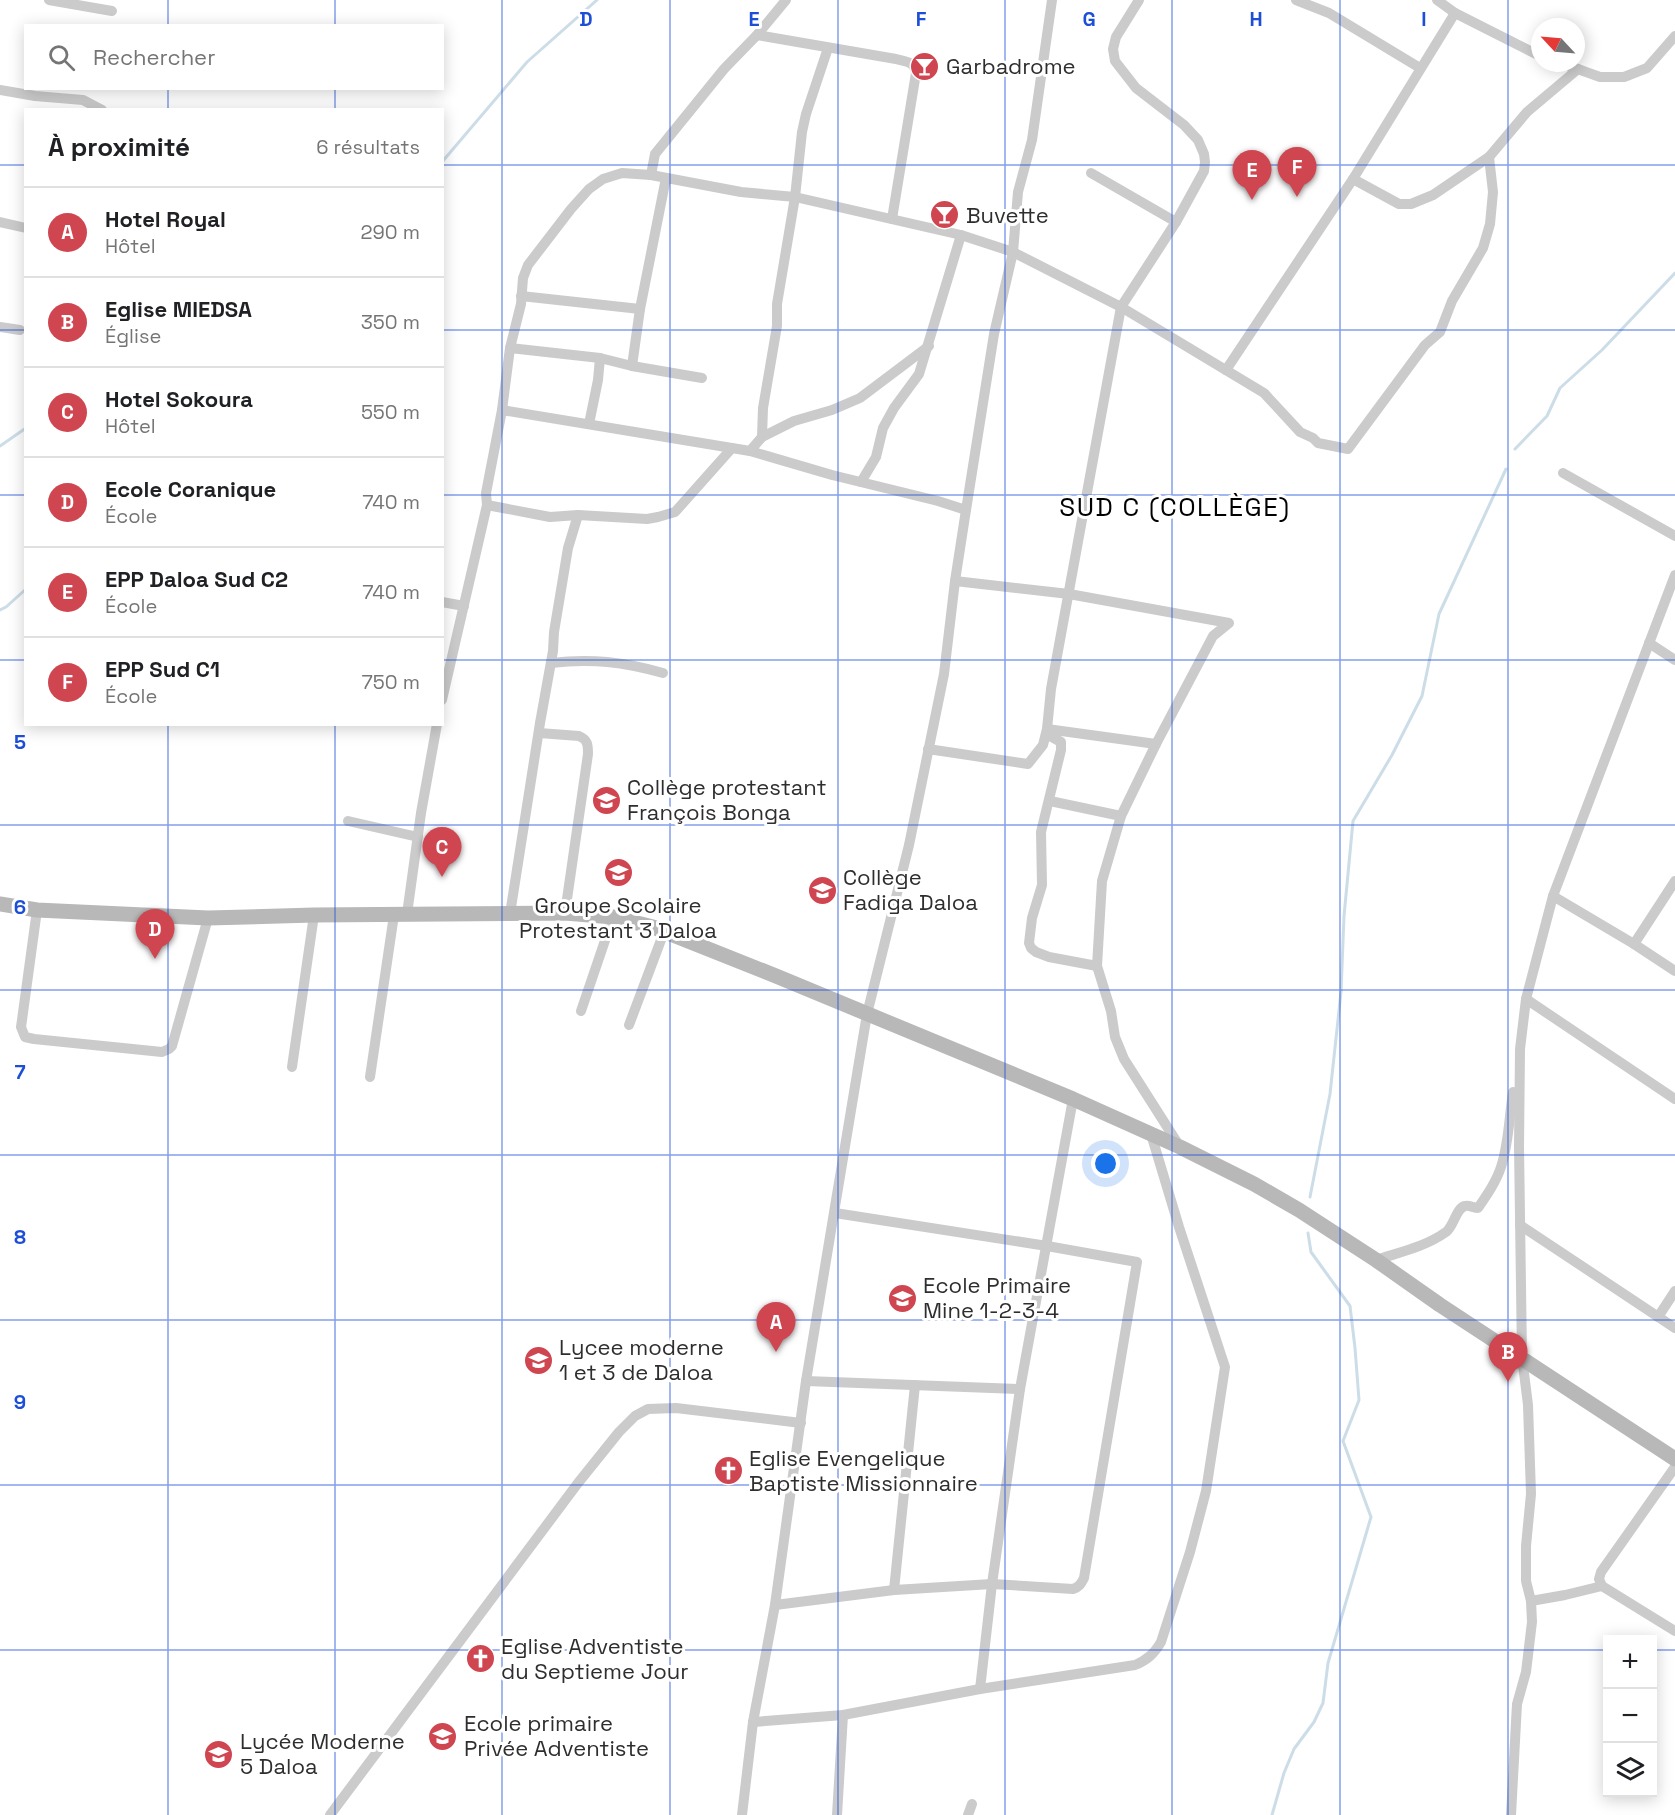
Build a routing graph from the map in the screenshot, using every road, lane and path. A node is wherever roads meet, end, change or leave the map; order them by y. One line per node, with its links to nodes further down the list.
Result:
1 (49, 0): 7 (street)
2 (786, 0): 9 (street)
3 (1052, 0): 29 (street)
4 (1139, 0): 26 (street)
5 (1296, 0): 13 (street)
6 (1437, 0): 8 (street)
7 (112, 11)
8 (1455, 13): 12 (street); 13 (street)
9 (757, 35): 11 (street); 20 (street)
10 (1675, 36): 15 (street)
11 (828, 48): 23 (street); 24 (street)
12 (1531, 51)
13 (1420, 68): 22 (street)
14 (1574, 72): 18 (street)
15 (1585, 72)
16 (0, 90): 17 (street)
17 (98, 108)
18 (1489, 157): 22 (street); 39 (street)
19 (1090, 173): 26 (street)
20 (651, 175): 21 (street); 30 (street)
21 (666, 178): 23 (street); 32 (street)
22 (1353, 179): 39 (street)
23 (795, 197): 24 (street); 43 (street)
24 (892, 219): 28 (street)
25 (0, 222): 27 (street)
26 (1176, 222): 31 (street)
27 (24, 228)
28 (961, 235): 29 (street); 35 (street)
29 (1013, 252): 31 (street); 49 (street)
30 (521, 296): 32 (street); 36 (street)
31 (1121, 307): 39 (street); 54 (street)
32 (640, 309): 38 (street)
33 (0, 327): 34 (street)
34 (20, 330)
35 (929, 345): 43 (street); 47 (street)
36 (510, 348): 37 (street); 41 (street)
37 (600, 358): 38 (street); 42 (street)
38 (632, 366): 40 (street)
39 (1226, 370)
40 (702, 378)
41 (502, 410): 42 (street); 48 (street)
42 (589, 424): 44 (street)
43 (762, 437): 45 (street)
44 (732, 448): 45 (street); 50 (street)
45 (750, 451): 47 (street)
46 (1563, 473): 51 (street)
47 (861, 482): 49 (street)
48 (487, 505): 50 (street); 56 (street)
49 (966, 510): 53 (street)
50 (578, 515): 59 (street)
51 (1675, 536)
52 (1675, 575): 57 (street)
53 (955, 581): 54 (street); 66 (street)
54 (1069, 594): 63 (street); 65 (street)
55 (444, 603): 56 (street)
56 (464, 606): 61 (street)
57 (1649, 643): 58 (street); 72 (street)
58 (1675, 660)
59 (551, 663): 60 (street); 64 (street)
60 (663, 673)
61 (444, 691)
62 (437, 726): 70 (street)
63 (1047, 729): 65 (street); 66 (street); 67 (street)
64 (539, 733): 75 (street); 77 (street)
65 (1156, 744): 68 (street)
66 (928, 748): 87 (street)
67 (1050, 801): 68 (street); 83 (street)
68 (1122, 816): 83 (street)
69 (348, 821): 70 (street)
70 (418, 837): 76 (street)
71 (1675, 881): 82 (street)
72 (1553, 897): 82 (street); 85 (street)
73 (0, 904): 74 (street)
74 (38, 910): 80 (street); 80 (street)
75 (565, 913): 77 (street); 79 (street)
76 (400, 914): 77 (street); 78 (street); 91 (street)
77 (510, 914)
78 (314, 915): 80 (street); 90 (street)
79 (613, 917): 81 (street); 86 (street)
80 (208, 918)
81 (664, 932): 87 (street); 88 (street)
82 (1634, 944): 84 (street)
83 (1097, 966): 95 (street)
84 (1675, 971)
85 (1526, 999): 89 (street); 93 (street)
86 (581, 1011)
87 (867, 1014): 92 (street); 96 (street)
88 (629, 1025)
89 (1521, 1049): 97 (street); 99 (street)
90 (292, 1067)
91 (369, 1077)
92 (1073, 1099): 94 (street); 98 (street)
93 (1675, 1099)
94 (1151, 1134): 95 (street); 116 (street)
95 (1180, 1147): 99 (street)
96 (835, 1213): 98 (street); 104 (street)
97 (1520, 1225): 101 (street); 103 (street)
98 (1047, 1246): 106 (street); 110 (street)
99 (1376, 1260): 103 (street)
100 (1675, 1291): 101 (street)
101 (1658, 1317): 102 (street)
102 (1675, 1328)
103 (1522, 1357): 108 (street); 113 (street)
104 (806, 1381): 105 (street); 107 (street)
105 (915, 1385): 106 (street); 112 (street)
106 (1020, 1389): 110 (street)
107 (801, 1423): 114 (street); 120 (street)
108 (1675, 1459)
109 (1675, 1467): 111 (street)
110 (992, 1584): 112 (street); 116 (street)
111 (1602, 1586): 113 (street); 115 (street)
112 (894, 1590): 114 (street)
113 (1531, 1601): 124 (street)
114 (775, 1605): 118 (street)
115 (1675, 1631)
116 (980, 1689): 117 (street)
117 (843, 1715): 118 (street); 122 (street)
118 (753, 1722): 121 (street)
119 (972, 1804): 123 (street)
120 (330, 1815)
121 (742, 1815)
122 (837, 1815)
123 (968, 1815)
124 (1511, 1815)

